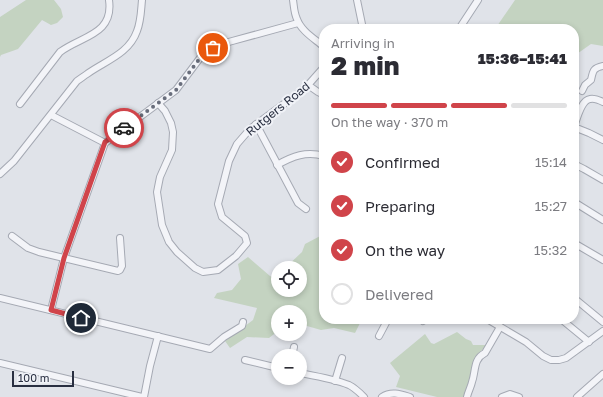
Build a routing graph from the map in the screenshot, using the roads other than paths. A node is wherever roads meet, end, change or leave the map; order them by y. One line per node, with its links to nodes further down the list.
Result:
1 (109, 0): 17 (street)
2 (142, 0): 19 (street)
3 (293, 0): 6 (street)
4 (357, 0): 7 (street)
5 (478, 0): 8 (street)
6 (298, 23): 9 (street); 16 (street)
7 (362, 24)
8 (462, 24)
9 (319, 43)
10 (603, 66): 13 (street)
11 (319, 73): 12 (street, Rutgers Road)
12 (308, 85): 14 (street); 20 (street, Rutgers Road)
13 (582, 91)
14 (319, 92)
15 (603, 102): 18 (street)
16 (158, 103): 20 (street, Rutgers Road); 23 (street)
17 (20, 104)
18 (579, 114)
19 (51, 115): 23 (street); 27 (street)
20 (256, 124): 25 (street)
21 (579, 129): 22 (street)
22 (603, 140)
23 (105, 142): 35 (street)
24 (319, 156): 25 (street)
25 (277, 165): 30 (street)
26 (579, 166): 28 (street)
27 (0, 174)
28 (603, 180)
29 (579, 205): 31 (street)
30 (306, 209)
31 (603, 220)
32 (12, 236): 35 (street)
33 (120, 238): 35 (street)
34 (579, 245): 36 (street)
35 (64, 258): 39 (street)
36 (603, 260)
37 (0, 298): 39 (street)
38 (579, 302): 41 (street)
39 (51, 310): 47 (street)
40 (243, 322): 47 (street)
41 (603, 322)
42 (385, 324): 48 (street)
43 (495, 324): 45 (street)
44 (567, 324): 49 (street)
45 (500, 327): 49 (street); 61 (street)
46 (603, 331): 49 (street)
47 (158, 336): 57 (street)
48 (379, 336)
49 (588, 342)
50 (342, 358): 56 (street)
51 (245, 360): 53 (street)
52 (0, 363): 57 (street)
53 (271, 366)
54 (603, 374): 64 (street)
55 (307, 375): 56 (street)
56 (335, 381): 58 (street)
57 (143, 397)
58 (364, 397)
59 (382, 397): 60 (street)
60 (410, 397)
61 (467, 397)
62 (502, 397): 63 (street)
63 (519, 397)
64 (577, 397)

